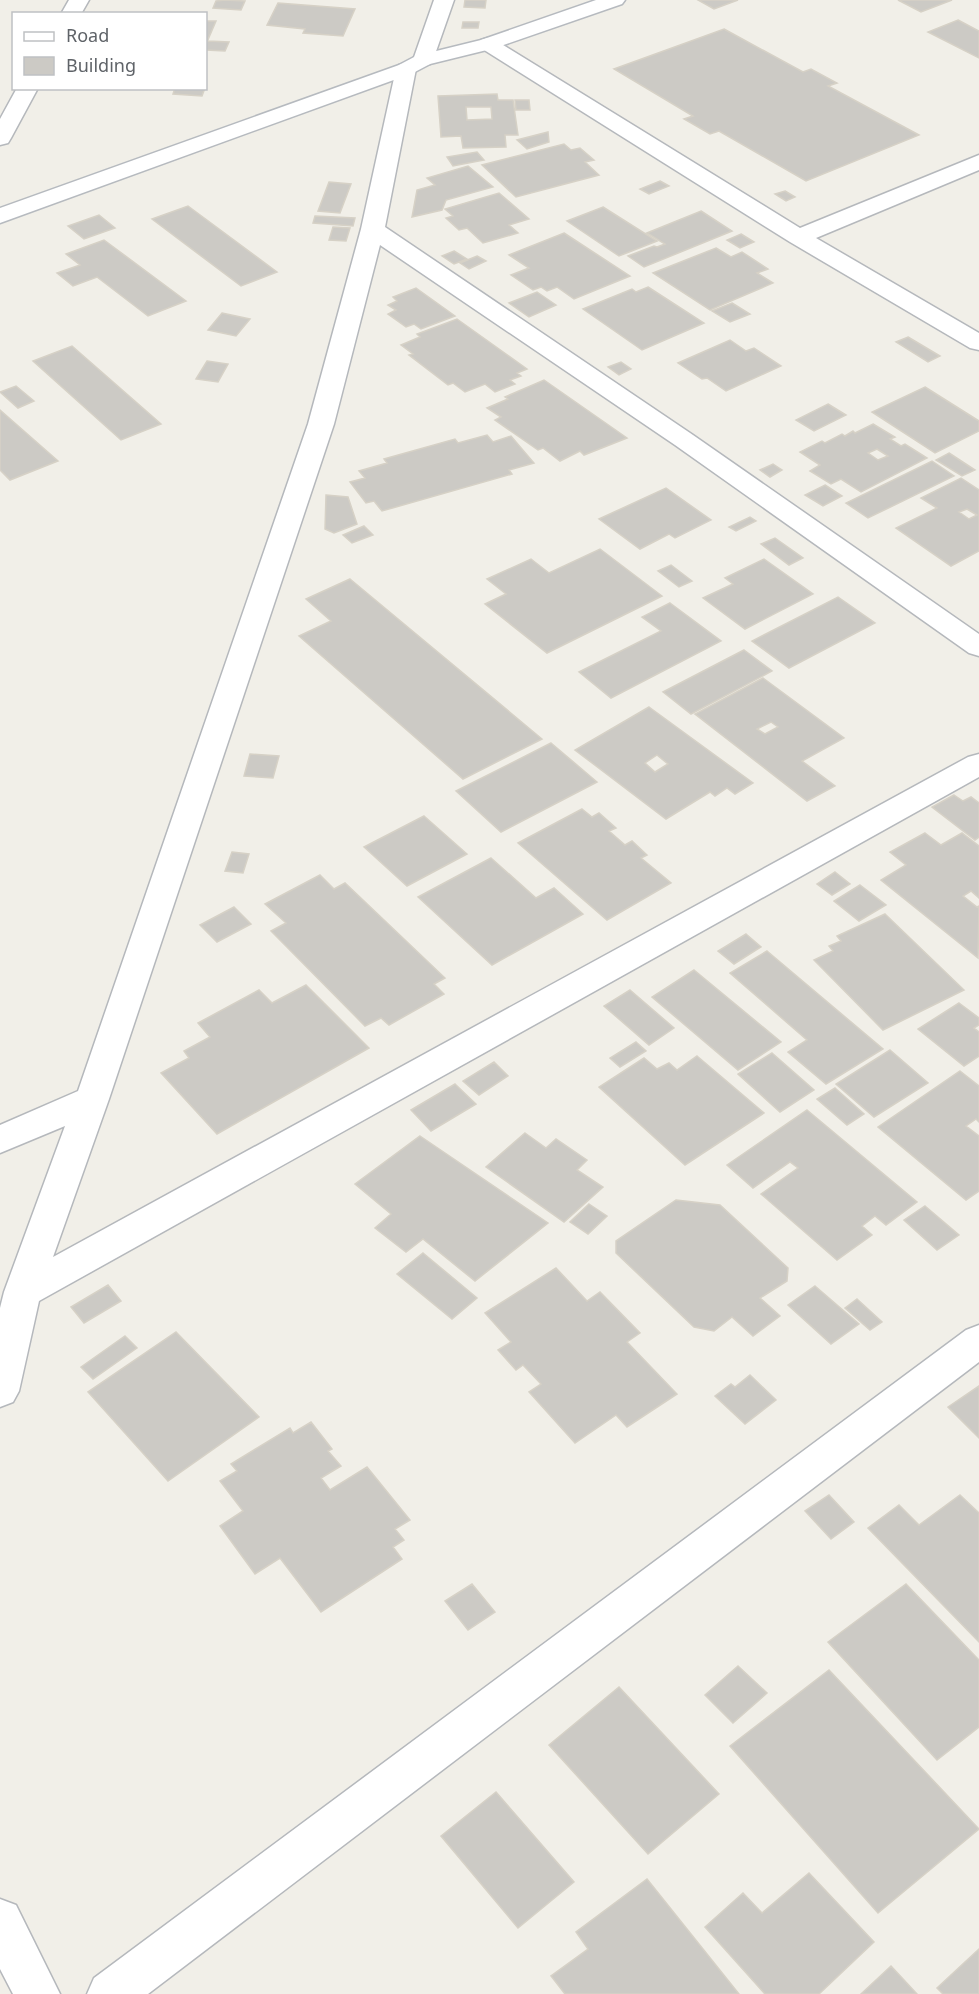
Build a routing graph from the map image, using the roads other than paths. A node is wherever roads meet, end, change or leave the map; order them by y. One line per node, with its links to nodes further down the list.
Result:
1 (444, 0): 4 (street)
2 (615, 0): 3 (street)
3 (488, 44): 4 (street); 10 (street)
4 (415, 64): 8 (street); 9 (street)
5 (27, 90): 6 (street)
6 (0, 138)
7 (979, 162): 10 (street)
8 (0, 216)
9 (373, 229): 12 (street); 14 (street)
10 (798, 237): 11 (street)
11 (979, 343)
12 (979, 647)
13 (979, 764): 16 (street)
14 (92, 1099): 15 (street); 16 (street)
15 (0, 1140)
16 (22, 1292): 18 (street)
17 (979, 1341): 21 (street)
18 (0, 1391)
19 (0, 1921): 20 (street)
20 (37, 1994)
21 (110, 1994)

